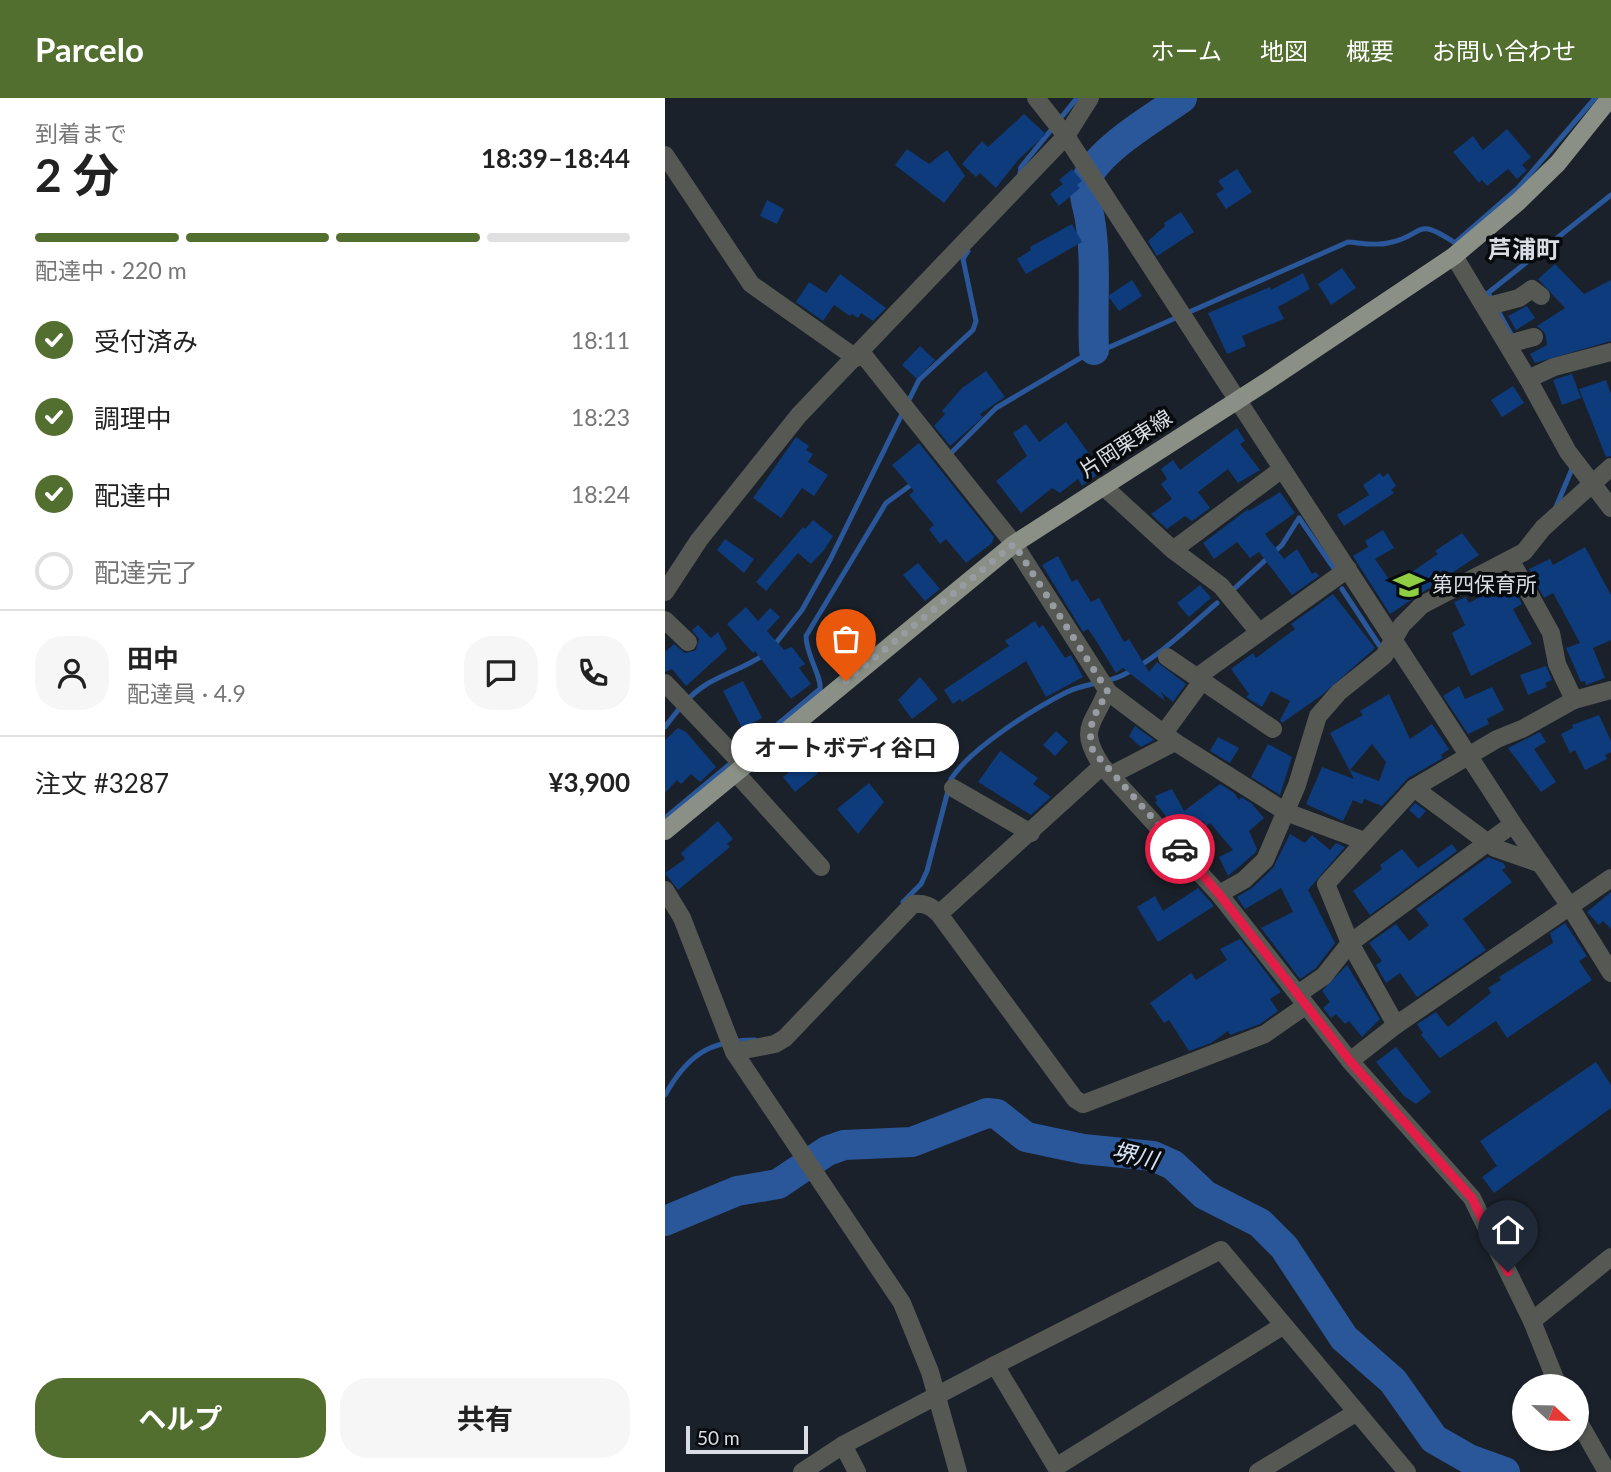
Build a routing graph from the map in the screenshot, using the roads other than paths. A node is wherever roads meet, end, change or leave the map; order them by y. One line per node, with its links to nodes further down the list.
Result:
1 (1036, 98): 4 (street)
2 (1090, 98): 4 (street)
3 (1610, 98): 6 (main road, 片岡栗東線)
4 (1066, 136): 10 (street); 12 (street)
5 (665, 155): 10 (street)
6 (1454, 256): 8 (street); 12 (main road, 片岡栗東線)
7 (1541, 296): 8 (street)
8 (1489, 305): 11 (street)
9 (1611, 352): 11 (street)
10 (859, 355): 18 (street); 22 (street)
11 (1534, 376): 15 (street)
12 (1236, 400): 14 (street); 16 (main road, 片岡栗東線)
13 (1611, 467): 15 (street)
14 (1282, 469): 19 (street); 21 (street)
15 (1586, 477): 17 (street); 20 (street)
16 (1103, 486): 18 (main road, 片岡栗東線); 19 (street)
17 (1611, 508)
18 (1014, 544): 31 (street); 36 (main road, 片岡栗東線)
19 (1173, 550): 24 (street)
20 (1514, 566): 26 (street); 32 (street)
21 (1348, 569): 24 (street); 26 (street)
22 (665, 592)
23 (665, 620): 25 (street)
24 (1258, 631): 28 (street)
25 (688, 642)
26 (1397, 647): 35 (street); 40 (street)
27 (1167, 657): 28 (street)
28 (1200, 679): 33 (street); 34 (street)
29 (665, 683): 36 (street)
30 (1611, 690): 32 (street)
31 (1107, 691): 34 (street); 37 (street)
32 (1574, 700): 35 (street)
33 (1273, 729)
34 (1170, 738): 37 (street); 40 (street)
35 (1469, 756): 39 (street); 41 (street)
36 (739, 768): 42 (main road, 片岡栗東線); 47 (street)
37 (1107, 770): 43 (street); 50 (street)
38 (953, 788): 43 (street)
39 (1414, 788): 44 (street); 45 (street)
40 (1286, 812): 44 (street); 50 (street)
41 (1513, 824): 45 (street); 46 (street)
42 (665, 831)
43 (1031, 833): 52 (street)
44 (1364, 841): 53 (street)
45 (1487, 843): 46 (street); 53 (street)
46 (1541, 864): 51 (street)
47 (821, 867)
48 (1611, 878): 51 (street)
49 (665, 890): 57 (street)
50 (1219, 894): 55 (street)
51 (1569, 905): 54 (street); 56 (street)
52 (939, 914): 55 (street); 57 (street)
53 (1350, 943): 55 (street); 56 (street)
54 (1611, 973)
55 (1301, 1000): 58 (street)
56 (1396, 1024): 58 (street)
57 (734, 1051): 64 (street)
58 (1350, 1061): 60 (street)
59 (1611, 1257): 60 (street)
60 (1532, 1321): 63 (street)
61 (1284, 1325): 62 (street); 65 (street); 68 (street)
62 (995, 1365): 64 (street); 68 (street)
63 (1554, 1374)
64 (936, 1394): 67 (street); 72 (street)
65 (1357, 1412): 73 (street); 74 (street)
66 (1589, 1440): 69 (street)
67 (843, 1445): 70 (street); 71 (street)
68 (1057, 1469)
69 (1605, 1469)
70 (802, 1472)
71 (857, 1472)
72 (958, 1472)
73 (1258, 1472)
74 (1407, 1472)

